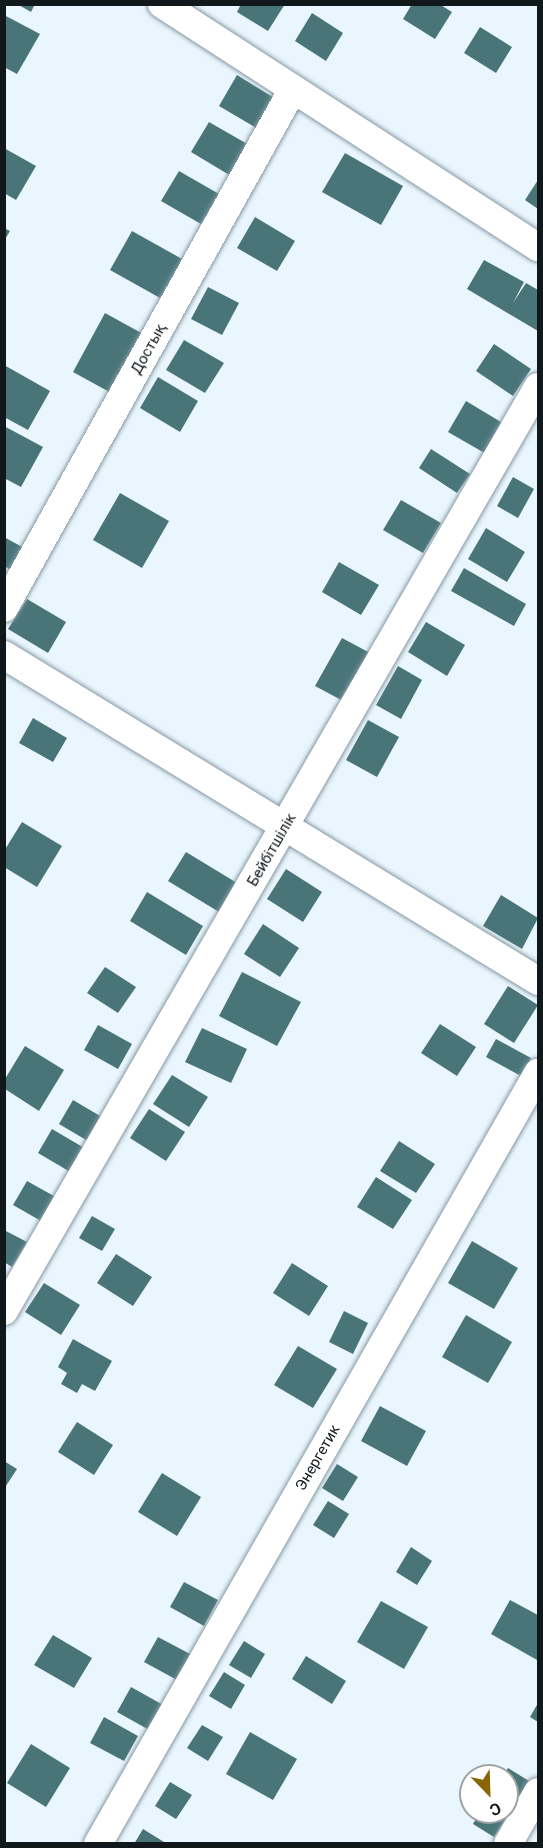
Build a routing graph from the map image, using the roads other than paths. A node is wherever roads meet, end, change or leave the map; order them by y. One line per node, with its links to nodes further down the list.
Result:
1 (162, 4): 2 (street)
2 (293, 89): 3 (street); 5 (street, Достық)
3 (538, 247)
4 (538, 387): 7 (street, Бейбітшілік)
5 (4, 608)
6 (4, 655): 7 (street)
7 (287, 825): 8 (street); 10 (street, Бейбітшілік)
8 (538, 981)
9 (538, 1073): 12 (street, Энергетик)
10 (4, 1311)
11 (538, 1792): 13 (street)
12 (98, 1844)
13 (508, 1844)

